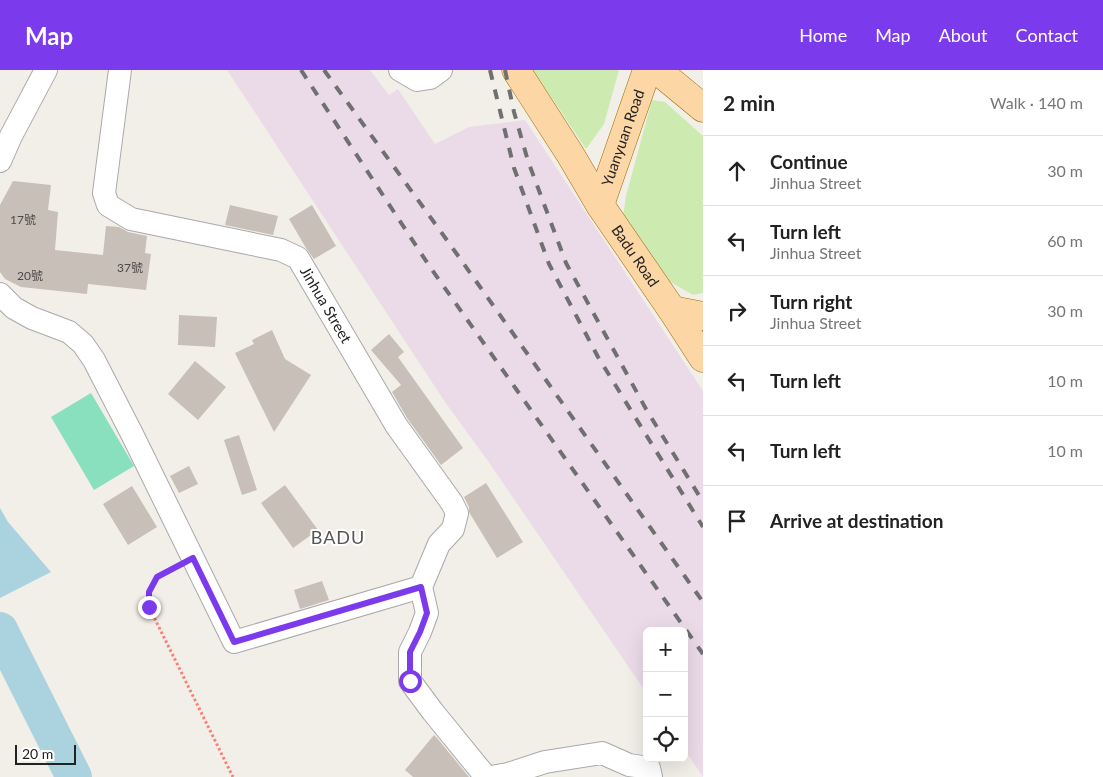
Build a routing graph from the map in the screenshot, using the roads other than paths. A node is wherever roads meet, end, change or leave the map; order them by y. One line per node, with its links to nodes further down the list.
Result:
1 (46, 70): 9 (street)
2 (120, 70): 15 (street, Jinhua Street)
3 (400, 70): 4 (street)
4 (441, 70)
5 (516, 70): 10 (main road, Badu Road)
6 (648, 70): 10 (main road, Yuanyuan Road)
7 (657, 70): 8 (main road)
8 (703, 108)
9 (0, 161)
10 (600, 205): 12 (main road, Badu Road)
11 (0, 294): 15 (street)
12 (672, 310): 13 (main road); 14 (main road, Badu Road)
13 (703, 316)
14 (703, 358)
15 (421, 587): 16 (street)
16 (486, 777)
17 (491, 777): 18 (street)
18 (651, 777)

